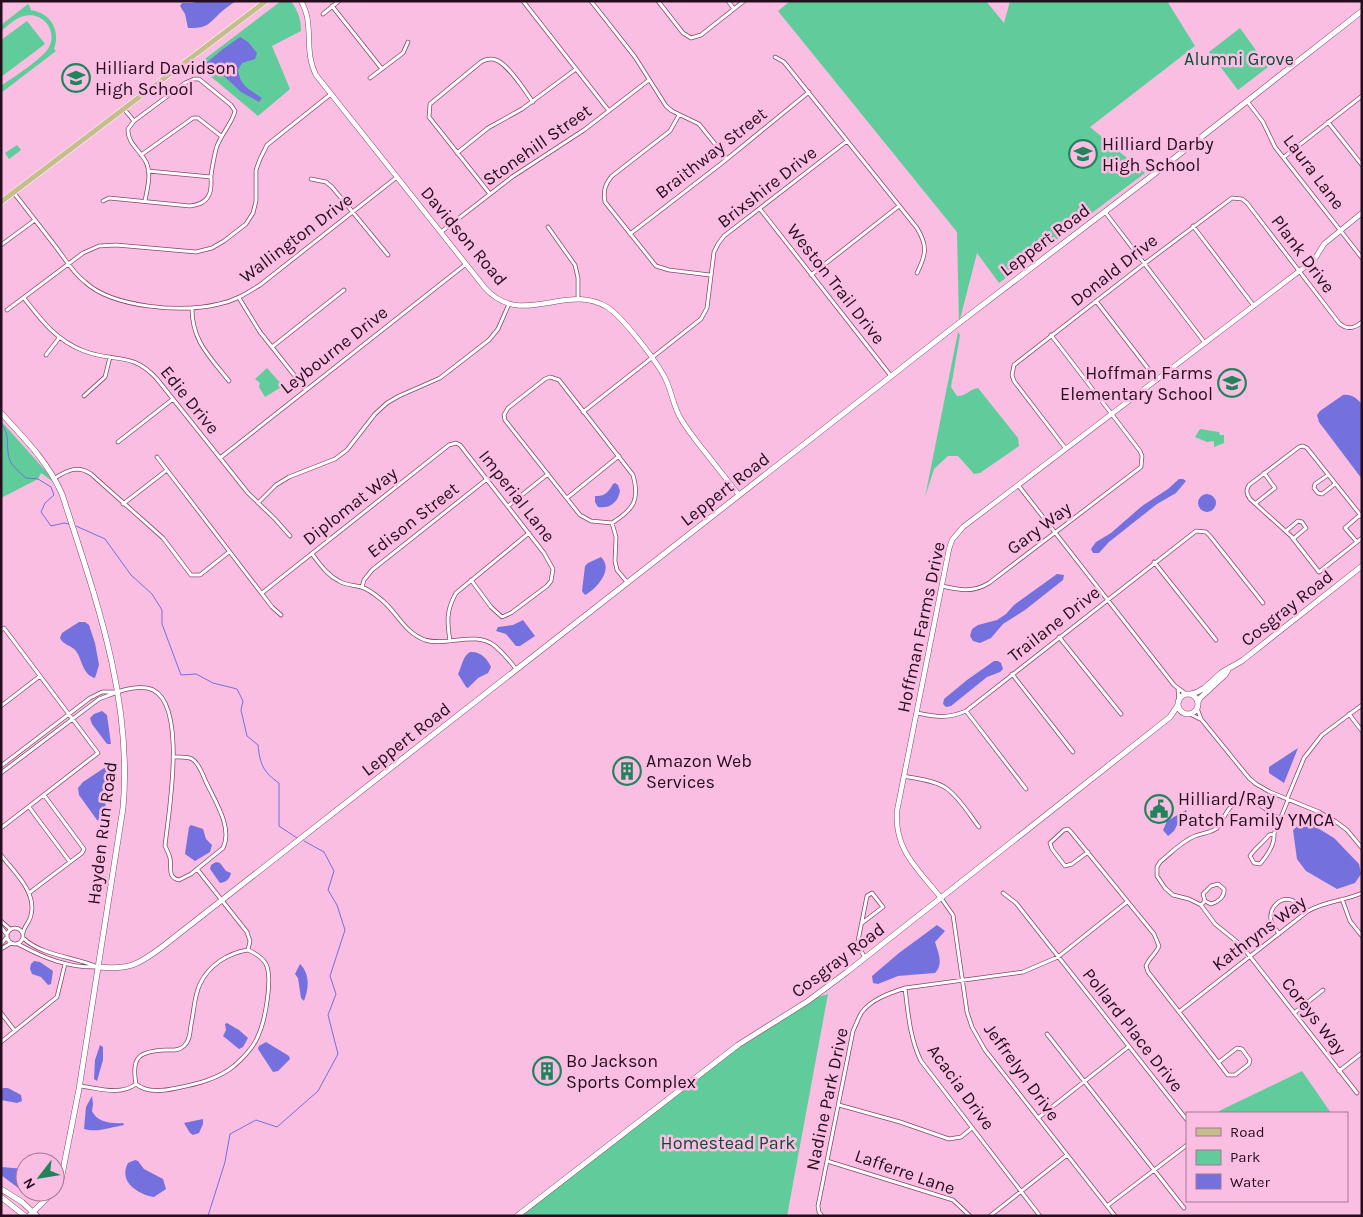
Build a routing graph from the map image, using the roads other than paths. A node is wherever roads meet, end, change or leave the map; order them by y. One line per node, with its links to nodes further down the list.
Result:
1 (266, 1): 24 (main road)
2 (301, 1): 20 (street, Davidson Road)
3 (339, 1): 9 (street)
4 (523, 1): 15 (street)
5 (591, 1): 18 (street)
6 (658, 1): 10 (street)
7 (728, 1): 10 (street)
8 (744, 1): 10 (street)
9 (332, 6): 12 (street); 16 (street)
10 (734, 9)
11 (1362, 11): 22 (main road, Leppert Road)
12 (323, 14)
13 (408, 42): 16 (street)
14 (775, 57): 19 (street)
15 (576, 69): 23 (street); 25 (street)
16 (382, 70): 17 (street)
17 (370, 78)
18 (649, 80): 25 (street, Stonehill Street); 26 (street)
19 (809, 92): 30 (street); 34 (street, Braithway Street)
20 (330, 94): 38 (street, Davidson Road); 60 (street)
21 (1362, 96): 28 (street)
22 (1247, 101): 33 (street, Laura Lane); 49 (main road, Leppert Road)
23 (533, 102): 31 (street); 31 (street)
24 (124, 109): 27 (street); 40 (main road)
25 (608, 111): 41 (street, Stonehill Street)
26 (679, 115): 34 (street); 56 (street)
27 (134, 121): 29 (street); 32 (street)
28 (1328, 122): 33 (street); 35 (street)
29 (221, 136): 32 (street); 37 (street)
30 (847, 141): 46 (street); 47 (street, Brixshire Drive)
31 (457, 154): 41 (street)
32 (141, 155): 36 (street)
33 (1284, 157): 54 (street, Laura Lane)
34 (727, 158): 56 (street, Braithway Street)
35 (1362, 165)
36 (148, 171): 37 (street); 44 (street)
37 (211, 177): 44 (street)
38 (397, 178): 48 (street, Wallington Drive); 55 (street, Davidson Road)
39 (312, 179): 48 (street)
40 (14, 193): 45 (main road); 51 (street, Wallington Drive)
41 (490, 194): 55 (street, Stonehill Street)
42 (1236, 198): 52 (street, Donald Drive); 63 (street, Plank Drive)
43 (103, 201): 44 (street)
44 (145, 201)
45 (1, 202)
46 (899, 206): 64 (street); 66 (street)
47 (760, 209): 65 (street, Brixshire Drive); 66 (street, Weston Trail Drive)
48 (353, 212): 58 (street); 69 (street, Wallington Drive)
49 (1105, 212): 62 (street); 84 (main road, Leppert Road)
50 (1362, 213): 54 (street, Hoffman Farms Drive)
51 (35, 220): 57 (street); 60 (street, Wallington Drive)
52 (1193, 226): 62 (street, Donald Drive); 73 (street)
53 (548, 227): 70 (street)
54 (1340, 230): 59 (street, Laura Lane); 63 (street, Hoffman Farms Drive)
55 (441, 232): 61 (street, Davidson Road)
56 (630, 234): 65 (street)
57 (1, 245)
58 (388, 256)
59 (1362, 258)
60 (68, 264): 68 (street); 74 (street, Wallington Drive)
61 (466, 264): 72 (street, Davidson Road); 87 (street, Leybourne Drive)
62 (1144, 264): 71 (street, Donald Drive); 79 (street)
63 (1299, 271): 73 (street, Hoffman Farms Drive); 76 (street, Plank Drive)
64 (916, 273)
65 (710, 275): 83 (street, Brixshire Drive)
66 (811, 275): 84 (street, Weston Trail Drive)
67 (344, 290): 80 (street)
68 (24, 298): 75 (street); 78 (street, Edie Drive)
69 (239, 298): 74 (street, Wallington Drive); 80 (street)
70 (578, 298): 72 (street, Davidson Road); 83 (street, Davidson Road)
71 (1096, 301): 77 (street, Donald Drive); 85 (street)
72 (509, 304): 109 (street)
73 (1254, 306): 79 (street, Hoffman Farms Drive)
74 (192, 309): 86 (street)
75 (7, 310)
76 (1362, 322)
77 (1051, 335): 92 (street); 95 (street, Donald Drive)
78 (59, 338): 81 (street); 82 (street, Edie Drive)
79 (1205, 343): 85 (street, Hoffman Farms Drive)
80 (272, 347): 87 (street)
81 (46, 355)
82 (110, 357): 88 (street); 89 (street, Edie Drive)
83 (652, 359): 90 (street, Brixshire Drive); 107 (street, Davidson Road)
84 (891, 376): 107 (main road, Leppert Road)
85 (1157, 380): 92 (street, Hoffman Farms Drive)
86 (229, 381)
87 (306, 390): 98 (street, Leybourne Drive)
88 (84, 396)
89 (173, 399): 93 (street); 98 (street, Edie Drive)
90 (583, 412): 96 (street); 101 (street)
91 (1, 413): 103 (main road, Hayden Run Road)
92 (1112, 414): 95 (street, Hoffman Farms Drive); 117 (street, Gary Way)
93 (118, 442)
94 (456, 443): 104 (street, Imperial Lane); 123 (street, Diplomat Way)
95 (1066, 449): 106 (street, Hoffman Farms Drive)
96 (619, 456): 108 (street); 114 (street)
97 (157, 458): 99 (street)
98 (220, 458): 109 (street, Edie Drive)
99 (166, 470): 111 (street); 122 (street)
100 (1264, 473): 102 (street); 110 (street); 110 (street)
101 (548, 474): 108 (street); 112 (street)
102 (1328, 475): 105 (street); 105 (street)
103 (55, 478): 111 (street); 143 (main road, Hayden Run Road)
104 (487, 479): 112 (street, Imperial Lane); 129 (street, Edison Street)
105 (1335, 484): 113 (street)
106 (1018, 485): 117 (street); 128 (street, Hoffman Farms Drive)
107 (739, 495): 127 (main road, Leppert Road)
108 (567, 498): 114 (street)
109 (258, 503): 118 (street, Edie Drive)
110 (1256, 503): 115 (street)
111 (123, 504): 122 (street)
112 (508, 506): 116 (street, Imperial Lane)
113 (1361, 516): 121 (street)
114 (612, 523): 127 (street)
115 (1286, 532): 120 (street); 120 (street)
116 (529, 533): 126 (street); 126 (street, Imperial Lane)
117 (1055, 533): 128 (street, Gary Way); 131 (street)
118 (290, 536)
119 (1362, 538): 121 (street)
120 (1293, 539): 121 (street)
121 (1357, 542)
122 (229, 552): 130 (street)
123 (312, 554): 129 (street); 130 (street, Diplomat Way)
124 (1154, 562): 131 (street, Trailane Drive); 132 (street, Trailane Drive); 136 (street)
125 (1362, 566): 139 (main road, Cosgray Road)
126 (471, 580): 137 (street)
127 (628, 582): 138 (main road, Leppert Road)
128 (942, 586): 150 (street, Hoffman Farms Drive)
129 (362, 587): 137 (street)
130 (262, 593): 133 (street)
131 (1107, 599): 135 (street, Trailane Drive); 142 (street)
132 (1263, 603)
133 (280, 615)
134 (2, 629): 141 (street)
135 (1059, 637): 140 (street, Trailane Drive); 153 (street)
136 (1216, 640)
137 (450, 641): 138 (street)
138 (516, 670): 182 (main road, Leppert Road)
139 (1228, 670): 144 (main road, Cosgray Road); 148 (main road, Cosgray Road)
140 (1012, 674): 149 (street, Trailane Drive); 159 (street)
141 (40, 676): 147 (street); 151 (street)
142 (1178, 689): 144 (street); 145 (street)
143 (118, 692): 151 (street); 156 (street); 160 (street); 207 (main road, Hayden Run Road)
144 (1189, 694): 145 (main road); 148 (main road)
145 (1179, 702): 152 (main road); 155 (main road, Cosgray Road)
146 (1362, 705): 154 (street)
147 (1, 706)
148 (1198, 706): 152 (main road); 157 (street)
149 (966, 710): 150 (street, Trailane Drive); 164 (street)
150 (916, 712): 163 (street, Hoffman Farms Drive)
151 (69, 713): 156 (street); 161 (street)
152 (1187, 713): 155 (main road, Cosgray Road); 157 (street)
153 (1121, 714)
154 (1349, 714): 158 (street); 166 (street)
155 (1170, 717): 180 (main road, Cosgray Road)
156 (72, 718): 162 (street); 165 (street)
157 (1201, 719): 166 (street)
158 (1362, 731)
159 (1073, 752)
160 (173, 757): 176 (street); 176 (street)
161 (1, 766)
162 (1, 773)
163 (904, 776): 169 (street); 180 (street, Hoffman Farms Drive)
164 (1026, 789)
165 (44, 795): 167 (street); 175 (street)
166 (1288, 799): 168 (street); 172 (street)
167 (29, 807): 170 (street); 175 (street)
168 (1280, 819): 171 (street); 185 (street)
169 (978, 827)
170 (1, 828)
171 (1274, 834): 171 (street)
172 (1362, 848)
173 (1088, 852): 173 (street); 184 (street)
174 (1, 855): 178 (street)
175 (70, 862): 178 (street)
176 (197, 869): 182 (street)
177 (1362, 892): 181 (street, Kathryns Way)
178 (29, 893): 189 (street)
179 (1003, 893): 204 (street, Pollard Place Drive)
180 (941, 898): 205 (main road, Cosgray Road); 208 (street, Jeffrelyn Drive)
181 (1342, 899): 186 (street, Kathryns Way); 196 (street)
182 (222, 901): 202 (street); 207 (main road, Leppert Road)
183 (1205, 901): 183 (street); 185 (street)
184 (1127, 902): 204 (street, Nadine Park Drive); 211 (street)
185 (1200, 905): 203 (street, Coreys Way)
186 (1305, 914): 194 (street, Kathryns Way); 194 (street)
187 (1, 921): 192 (street)
188 (862, 923): 188 (street); 205 (street)
189 (24, 926): 191 (street); 193 (street)
190 (1, 927): 195 (street)
191 (18, 928): 192 (street); 193 (street)
192 (10, 929): 195 (street)
193 (23, 933): 197 (street)
194 (1279, 934): 203 (street, Kathryns Way)
195 (7, 936): 198 (street); 199 (street)
196 (1362, 936)
197 (23, 938): 200 (street); 207 (street)
198 (11, 943): 200 (street); 201 (street)
199 (1, 944)
200 (18, 944): 206 (street)
201 (1, 949)
202 (248, 950): 222 (street); 222 (street)
203 (1250, 956): 211 (street, Kathryns Way); 213 (street, Coreys Way)
204 (1058, 957): 208 (street, Nadine Park Drive); 217 (street, Pollard Place Drive)
205 (865, 958): 241 (main road, Cosgray Road)
206 (65, 964): 207 (street); 214 (street)
207 (98, 967): 223 (main road, Hayden Run Road)
208 (963, 980): 209 (street, Nadine Park Drive); 226 (street, Jeffrelyn Drive)
209 (905, 988): 225 (street, Nadine Park Drive); 228 (street, Acacia Drive)
210 (1323, 990): 213 (street)
211 (1180, 1012): 219 (street)
212 (1, 1013): 214 (street)
213 (1294, 1013): 220 (street, Coreys Way)
214 (15, 1031): 216 (street)
215 (1047, 1034): 221 (street)
216 (1, 1042)
217 (1128, 1046): 221 (street); 227 (street, Pollard Place Drive)
218 (1362, 1053): 220 (street)
219 (1219, 1062): 219 (street)
220 (1339, 1071): 224 (street, Coreys Way)
221 (1084, 1082): 226 (street); 233 (street)
222 (136, 1084): 223 (street)
223 (80, 1086): 231 (main road, Hayden Run Road)
224 (1356, 1093)
225 (839, 1105): 228 (street); 232 (street, Nadine Park Drive)
226 (1038, 1118): 230 (street, Jeffrelyn Drive)
227 (1186, 1119)
228 (972, 1128): 235 (street, Acacia Drive)
229 (1186, 1146): 233 (street)
230 (1067, 1154): 235 (street); 238 (street, Jeffrelyn Drive)
231 (65, 1160)
232 (827, 1161): 242 (street, Nadine Park Drive); 243 (street, Lafferre Lane)
233 (1154, 1170): 238 (street); 239 (street)
234 (1, 1190): 240 (main road)
235 (1021, 1191): 244 (street); 245 (street, Acacia Drive)
236 (1, 1197): 240 (main road)
237 (43, 1202): 240 (main road, Hayden Run Road)
238 (1107, 1206): 246 (street, Jeffrelyn Drive)
239 (1184, 1208)
240 (31, 1215)
241 (517, 1216)
242 (822, 1216)
243 (970, 1216)
244 (990, 1216)
245 (1040, 1216)
246 (1115, 1216)

